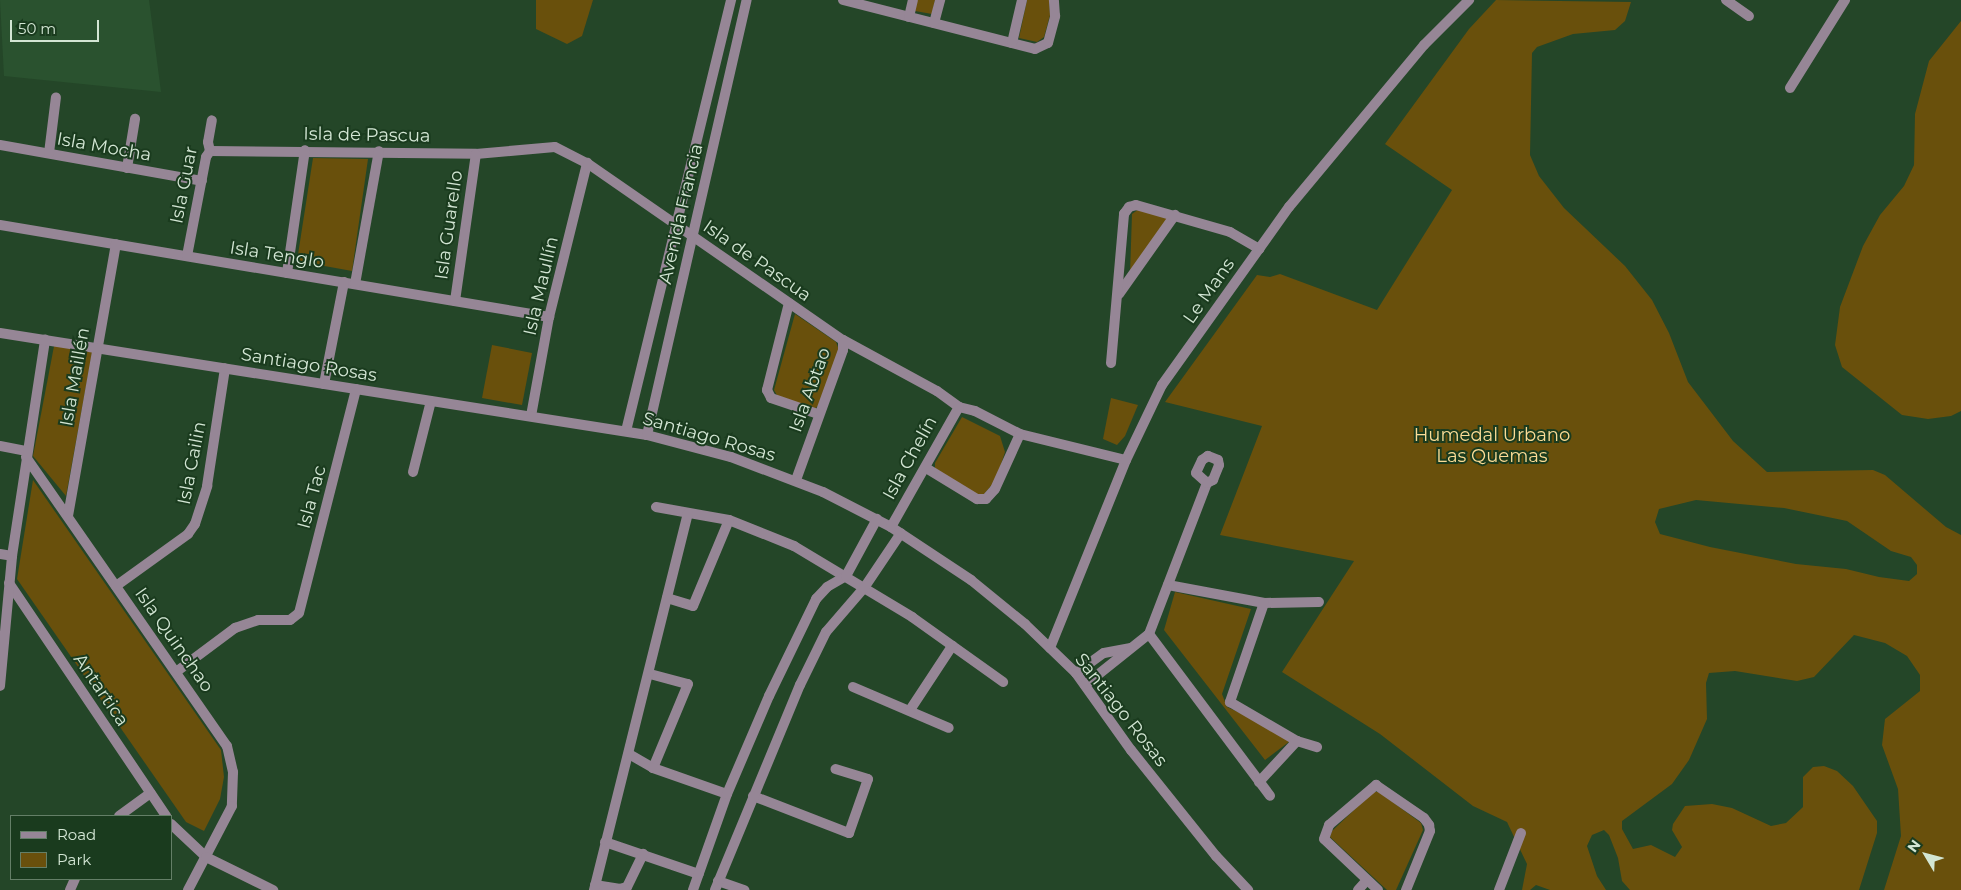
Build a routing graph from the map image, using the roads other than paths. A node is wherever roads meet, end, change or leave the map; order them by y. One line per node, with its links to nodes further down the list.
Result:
1 (731, 0): 13 (street, Avenida Francia)
2 (747, 0): 15 (street, Avenida Francia)
3 (843, 0): 12 (street)
4 (913, 0): 12 (street)
5 (940, 0): 14 (street)
6 (1022, 0): 16 (street)
7 (1054, 0): 16 (street)
8 (1469, 0): 37 (street, Le Mans)
9 (1726, 0): 11 (street)
10 (1846, 0): 17 (street)
11 (1749, 16)
12 (909, 17): 14 (street)
13 (726, 22): 15 (street); 21 (street, Avenida Francia)
14 (934, 24): 16 (street)
15 (740, 27): 22 (street, Avenida Francia)
16 (1012, 44)
17 (1790, 88)
18 (56, 97): 27 (street)
19 (135, 119): 30 (street)
20 (212, 120): 25 (street, Isla Guar)
21 (699, 135): 22 (street); 34 (street, Avenida Francia)
22 (715, 138): 35 (street, Avenida Francia)
23 (0, 145): 27 (street, Isla Mocha)
24 (305, 150): 25 (street, Isla de Pascua); 26 (street, Isla de Pascua); 39 (street)
25 (210, 151): 31 (street, Isla Guar)
26 (379, 151): 28 (street, Isla de Pascua); 41 (street)
27 (49, 154): 30 (street, Isla Mocha)
28 (476, 154): 29 (street, Isla de Pascua); 43 (street, Isla Guarello)
29 (587, 163): 34 (street, Isla de Pascua); 45 (street, Isla Maullín)
30 (127, 168): 31 (street, Isla Mocha)
31 (202, 182): 38 (street, Isla Guar)
32 (1175, 215): 37 (street); 42 (street); 42 (street)
33 (0, 225): 36 (street, Isla Tenglo)
34 (678, 225): 35 (street, Isla de Pascua); 58 (street, Avenida Francia)
35 (693, 236): 44 (street, Isla de Pascua); 60 (street, Avenida Francia)
36 (116, 244): 38 (street, Isla Tenglo); 49 (street, Isla Maillén)
37 (1258, 249): 63 (street, Le Mans)
38 (187, 256): 39 (street, Isla Tenglo)
39 (288, 273): 40 (street, Isla Tenglo)
40 (344, 282): 41 (street, Isla Tenglo); 52 (street)
41 (355, 284): 43 (street, Isla Tenglo)
42 (1119, 294): 50 (street)
43 (455, 301): 45 (street, Isla Tenglo)
44 (789, 304): 48 (street, Isla de Pascua); 56 (street)
45 (549, 317): 57 (street, Isla Maullín)
46 (0, 333): 47 (street, Santiago Rosas)
47 (45, 340): 49 (street, Santiago Rosas); 62 (street)
48 (843, 340): 55 (street, Isla de Pascua); 56 (street, Isla Abtao)
49 (95, 348): 51 (street, Santiago Rosas); 70 (street, Isla Maillén)
50 (1111, 363)
51 (225, 368): 52 (street, Santiago Rosas); 79 (street, Isla Cailin)
52 (324, 384): 53 (street, Santiago Rosas)
53 (356, 389): 54 (street, Santiago Rosas); 89 (street, Isla Tac)
54 (431, 401): 57 (street, Santiago Rosas); 65 (street)
55 (959, 407): 59 (street, Isla de Pascua); 64 (street, Isla Chelín)
56 (818, 414): 66 (street, Isla Abtao)
57 (531, 416): 58 (street, Santiago Rosas)
58 (626, 431): 60 (street, Santiago Rosas)
59 (1020, 434): 63 (street, Isla de Pascua); 64 (street)
60 (648, 435): 66 (street, Santiago Rosas)
61 (0, 446): 62 (street)
62 (26, 454): 70 (street, Isla Quinchao); 76 (street)
63 (1126, 460): 87 (street, Le Mans)
64 (926, 468): 73 (street, Isla Chelín)
65 (413, 472)
66 (796, 480): 71 (street, Santiago Rosas)
67 (1207, 483): 80 (street)
68 (656, 506): 69 (street)
69 (688, 514): 72 (street); 82 (street)
70 (68, 516): 79 (street, Isla Quinchao)
71 (877, 519): 73 (street, Santiago Rosas); 77 (street)
72 (729, 520): 77 (street); 82 (street)
73 (891, 527): 74 (street, Santiago Rosas)
74 (901, 533): 81 (street); 87 (street, Santiago Rosas)
75 (0, 554): 76 (street)
76 (12, 556): 78 (street)
77 (846, 576): 81 (street); 105 (street)
78 (9, 583): 94 (street); 104 (street, Antartica)
79 (116, 586): 89 (street, Isla Quinchao)
80 (1168, 586): 84 (street); 85 (street)
81 (864, 588): 86 (street); 106 (street)
82 (667, 598): 91 (street)
83 (1318, 602): 84 (street)
84 (1264, 603): 98 (street)
85 (1149, 634): 88 (street); 103 (street)
86 (952, 646): 92 (street); 96 (street)
87 (1050, 648): 90 (street, Santiago Rosas)
88 (1131, 648): 90 (street); 93 (street)
89 (176, 672): 114 (street, Isla Quinchao)
90 (1076, 673): 93 (street, Santiago Rosas)
91 (650, 674): 100 (street); 101 (street)
92 (1003, 682)
93 (1085, 685): 123 (street, Santiago Rosas)
94 (0, 686)
95 (853, 687): 96 (street)
96 (910, 710): 97 (street)
97 (949, 728)
98 (1297, 741): 99 (street); 103 (street)
99 (1317, 747)
100 (629, 754): 101 (street); 112 (street)
101 (653, 768): 105 (street)
102 (835, 769): 106 (street)
103 (1259, 782): 107 (street)
104 (151, 793): 108 (street); 109 (street, Antartica)
105 (727, 794): 115 (street)
106 (753, 796): 117 (street)
107 (1270, 796)
108 (120, 815)
109 (165, 815)
110 (172, 825): 114 (street)
111 (1521, 834): 127 (street)
112 (605, 842): 113 (street); 118 (street)
113 (643, 854): 115 (street); 118 (street)
114 (206, 857): 119 (street, Isla Quinchao); 120 (street)
115 (699, 874): 121 (street)
116 (1367, 880): 124 (street); 125 (street); 126 (street)
117 (717, 886): 122 (street)
118 (594, 888)
119 (188, 890)
120 (273, 890)
121 (693, 890)
122 (744, 890)
123 (1248, 890)
124 (1358, 890)
125 (1378, 890)
126 (1406, 890)
127 (1499, 890)

